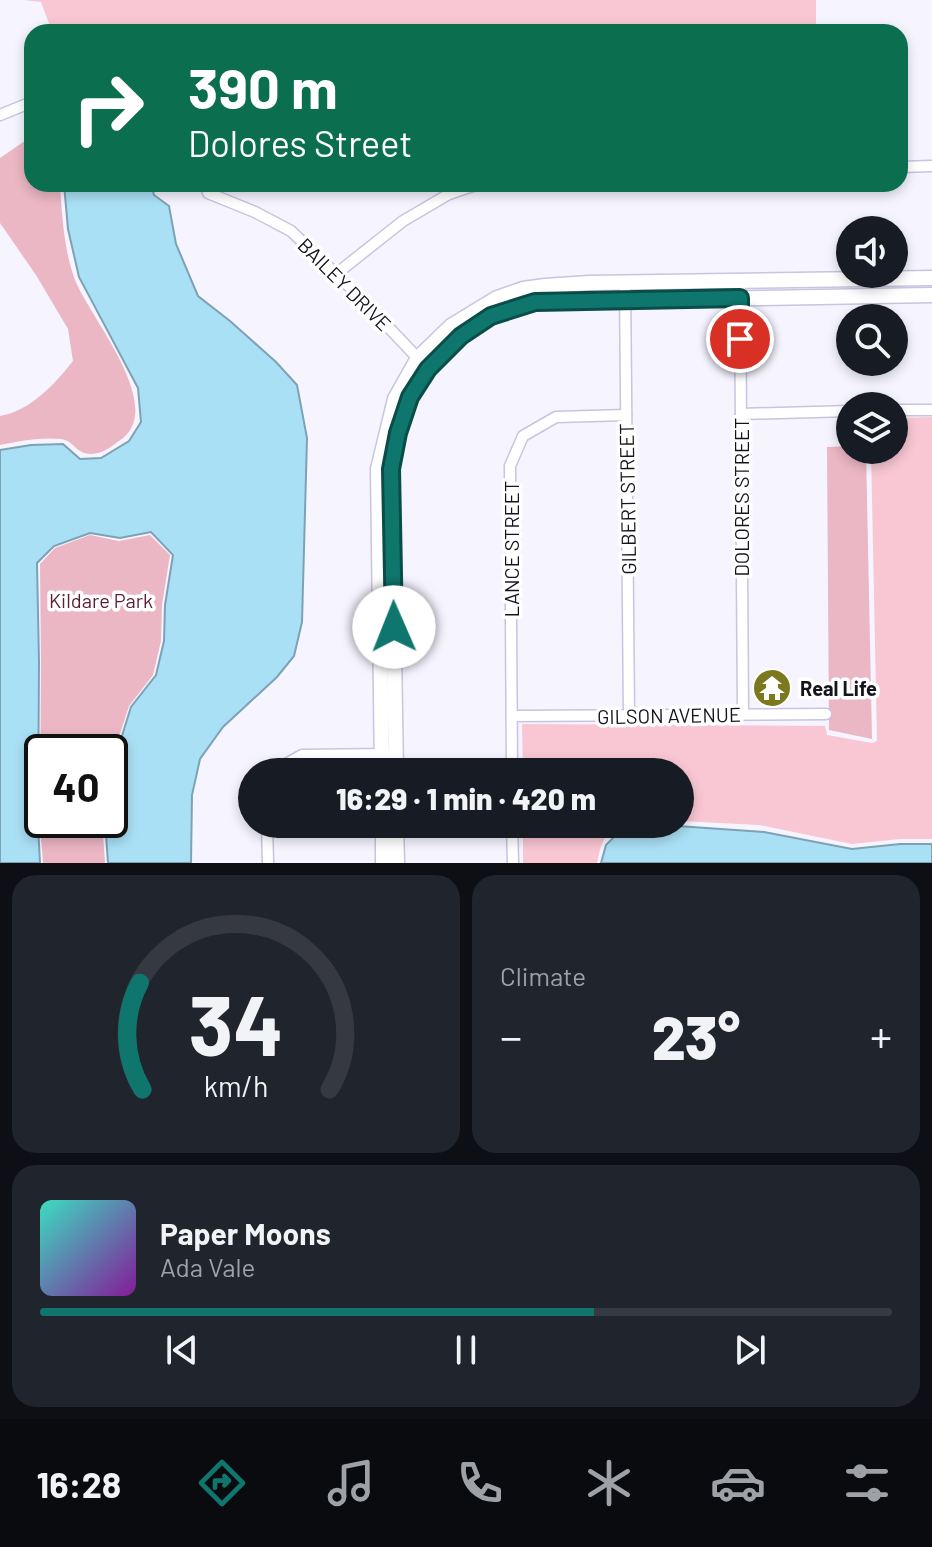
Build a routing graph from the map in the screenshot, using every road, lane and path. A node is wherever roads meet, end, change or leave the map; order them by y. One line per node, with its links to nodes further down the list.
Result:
1 (24, 105): 2 (street)
2 (0, 115)
3 (932, 166): 4 (street)
4 (908, 167)
5 (215, 192): 7 (street, BAILEY DRIVE)
6 (455, 192): 7 (street)
7 (336, 274): 18 (street, BAILEY DRIVE)
8 (908, 278): 9 (street)
9 (932, 278)
10 (836, 279): 11 (street)
11 (740, 281): 12 (street); 16 (street, DOLORES STREET)
12 (625, 283): 17 (street, GILBERT STREET); 18 (street)
13 (854, 288): 15 (street)
14 (932, 295): 15 (street)
15 (854, 296): 16 (street)
16 (740, 298): 17 (street); 22 (street, DOLORES STREET)
17 (625, 299): 18 (street); 23 (street, GILBERT STREET)
18 (423, 364): 28 (street)
19 (908, 410): 20 (street)
20 (932, 410)
21 (836, 411): 22 (street)
22 (741, 414): 24 (street, DOLORES STREET)
23 (626, 415): 26 (street, LANCE STREET); 27 (street, GILBERT STREET)
24 (743, 714): 25 (street, GILSON AVENUE); 27 (street, GILSON AVENUE)
25 (826, 714)
26 (512, 716): 27 (street, GILSON AVENUE); 32 (street, LANCE STREET)
27 (629, 716)
28 (389, 754): 29 (street); 30 (street); 31 (street)
29 (297, 758)
30 (387, 758)
31 (391, 758)
32 (512, 758)
33 (267, 838): 37 (street)
34 (383, 838): 38 (street)
35 (396, 838): 39 (street)
36 (512, 838): 40 (street)
37 (268, 863)
38 (383, 863)
39 (397, 863)
40 (513, 863)

